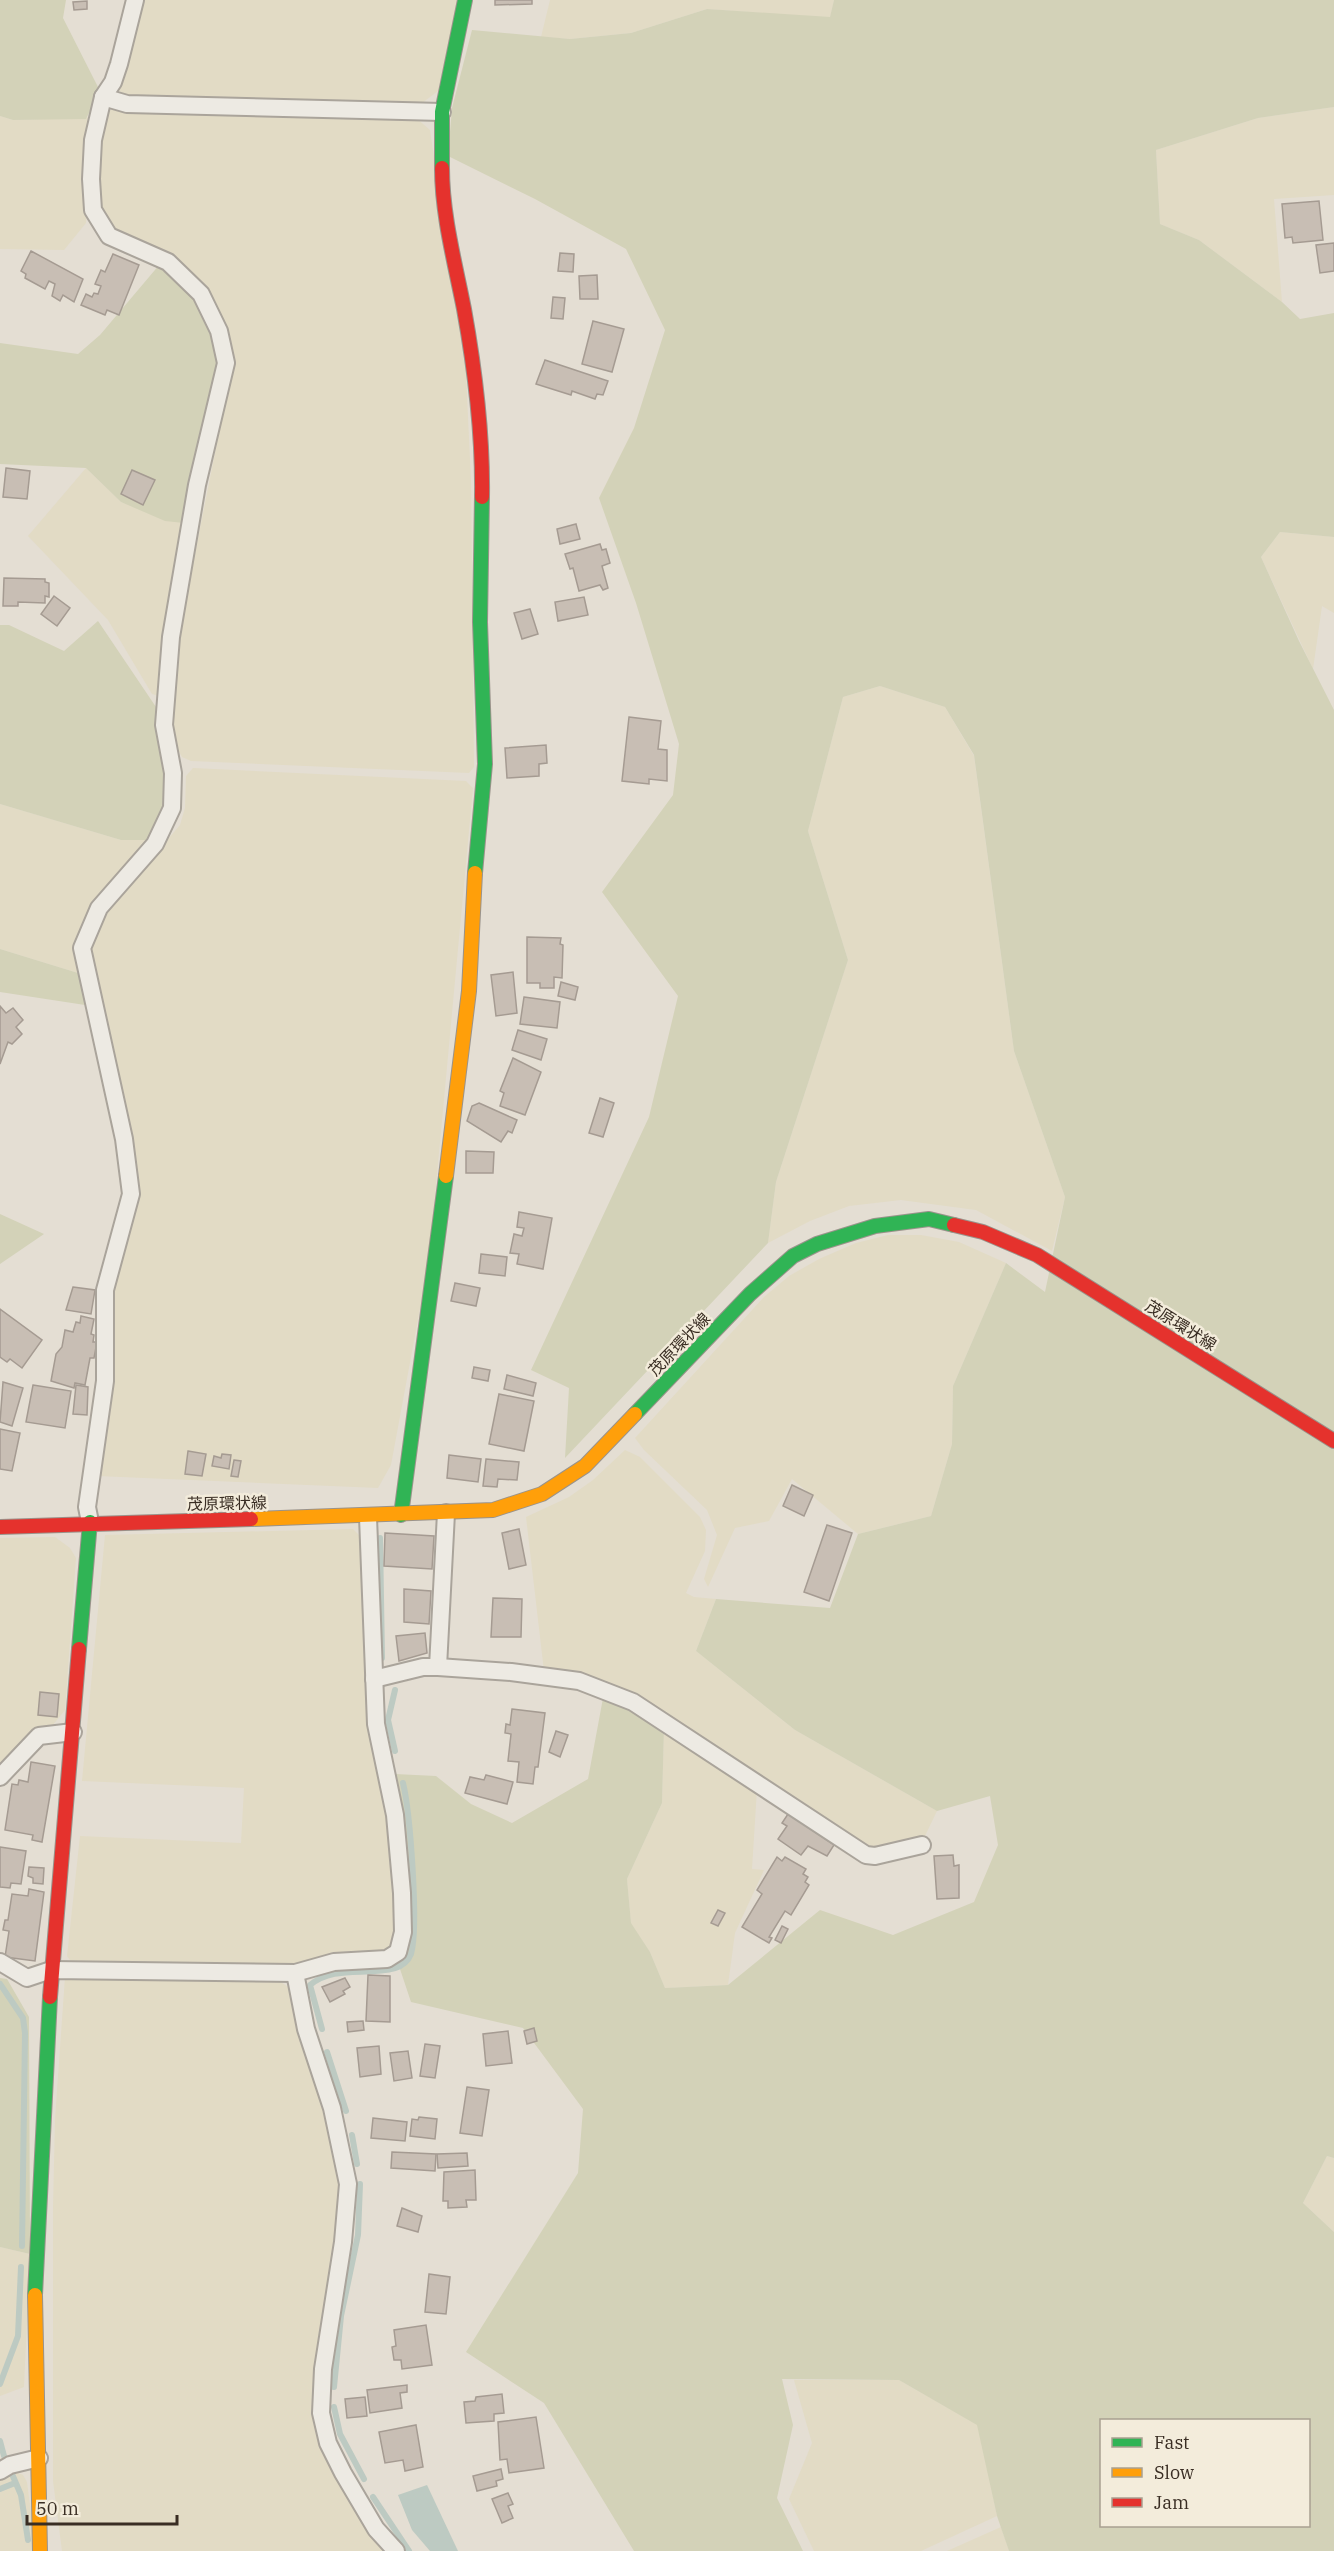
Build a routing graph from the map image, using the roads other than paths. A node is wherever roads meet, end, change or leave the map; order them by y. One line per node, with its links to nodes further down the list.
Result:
1 (135, 0): 3 (street)
2 (465, 0): 4 (street)
3 (103, 97): 4 (street); 9 (street)
4 (442, 112): 7 (street)
5 (1334, 1441): 6 (street, 茂原環状線)
6 (446, 1513): 7 (street, 茂原環状線); 11 (street)
7 (401, 1515): 8 (street, 茂原環状線)
8 (368, 1517): 9 (street, 茂原環状線); 12 (street)
9 (90, 1522): 10 (street, 茂原環状線); 13 (street)
10 (0, 1527)
11 (438, 1667): 12 (street); 15 (street)
12 (374, 1679): 18 (street)
13 (73, 1732): 14 (street); 17 (street)
14 (0, 1777)
15 (922, 1845)
16 (0, 1962): 17 (street)
17 (51, 1970): 18 (street); 19 (street)
18 (295, 1973): 22 (street)
19 (39, 2458): 20 (street); 21 (street)
20 (0, 2471)
21 (40, 2551)
22 (396, 2551)

